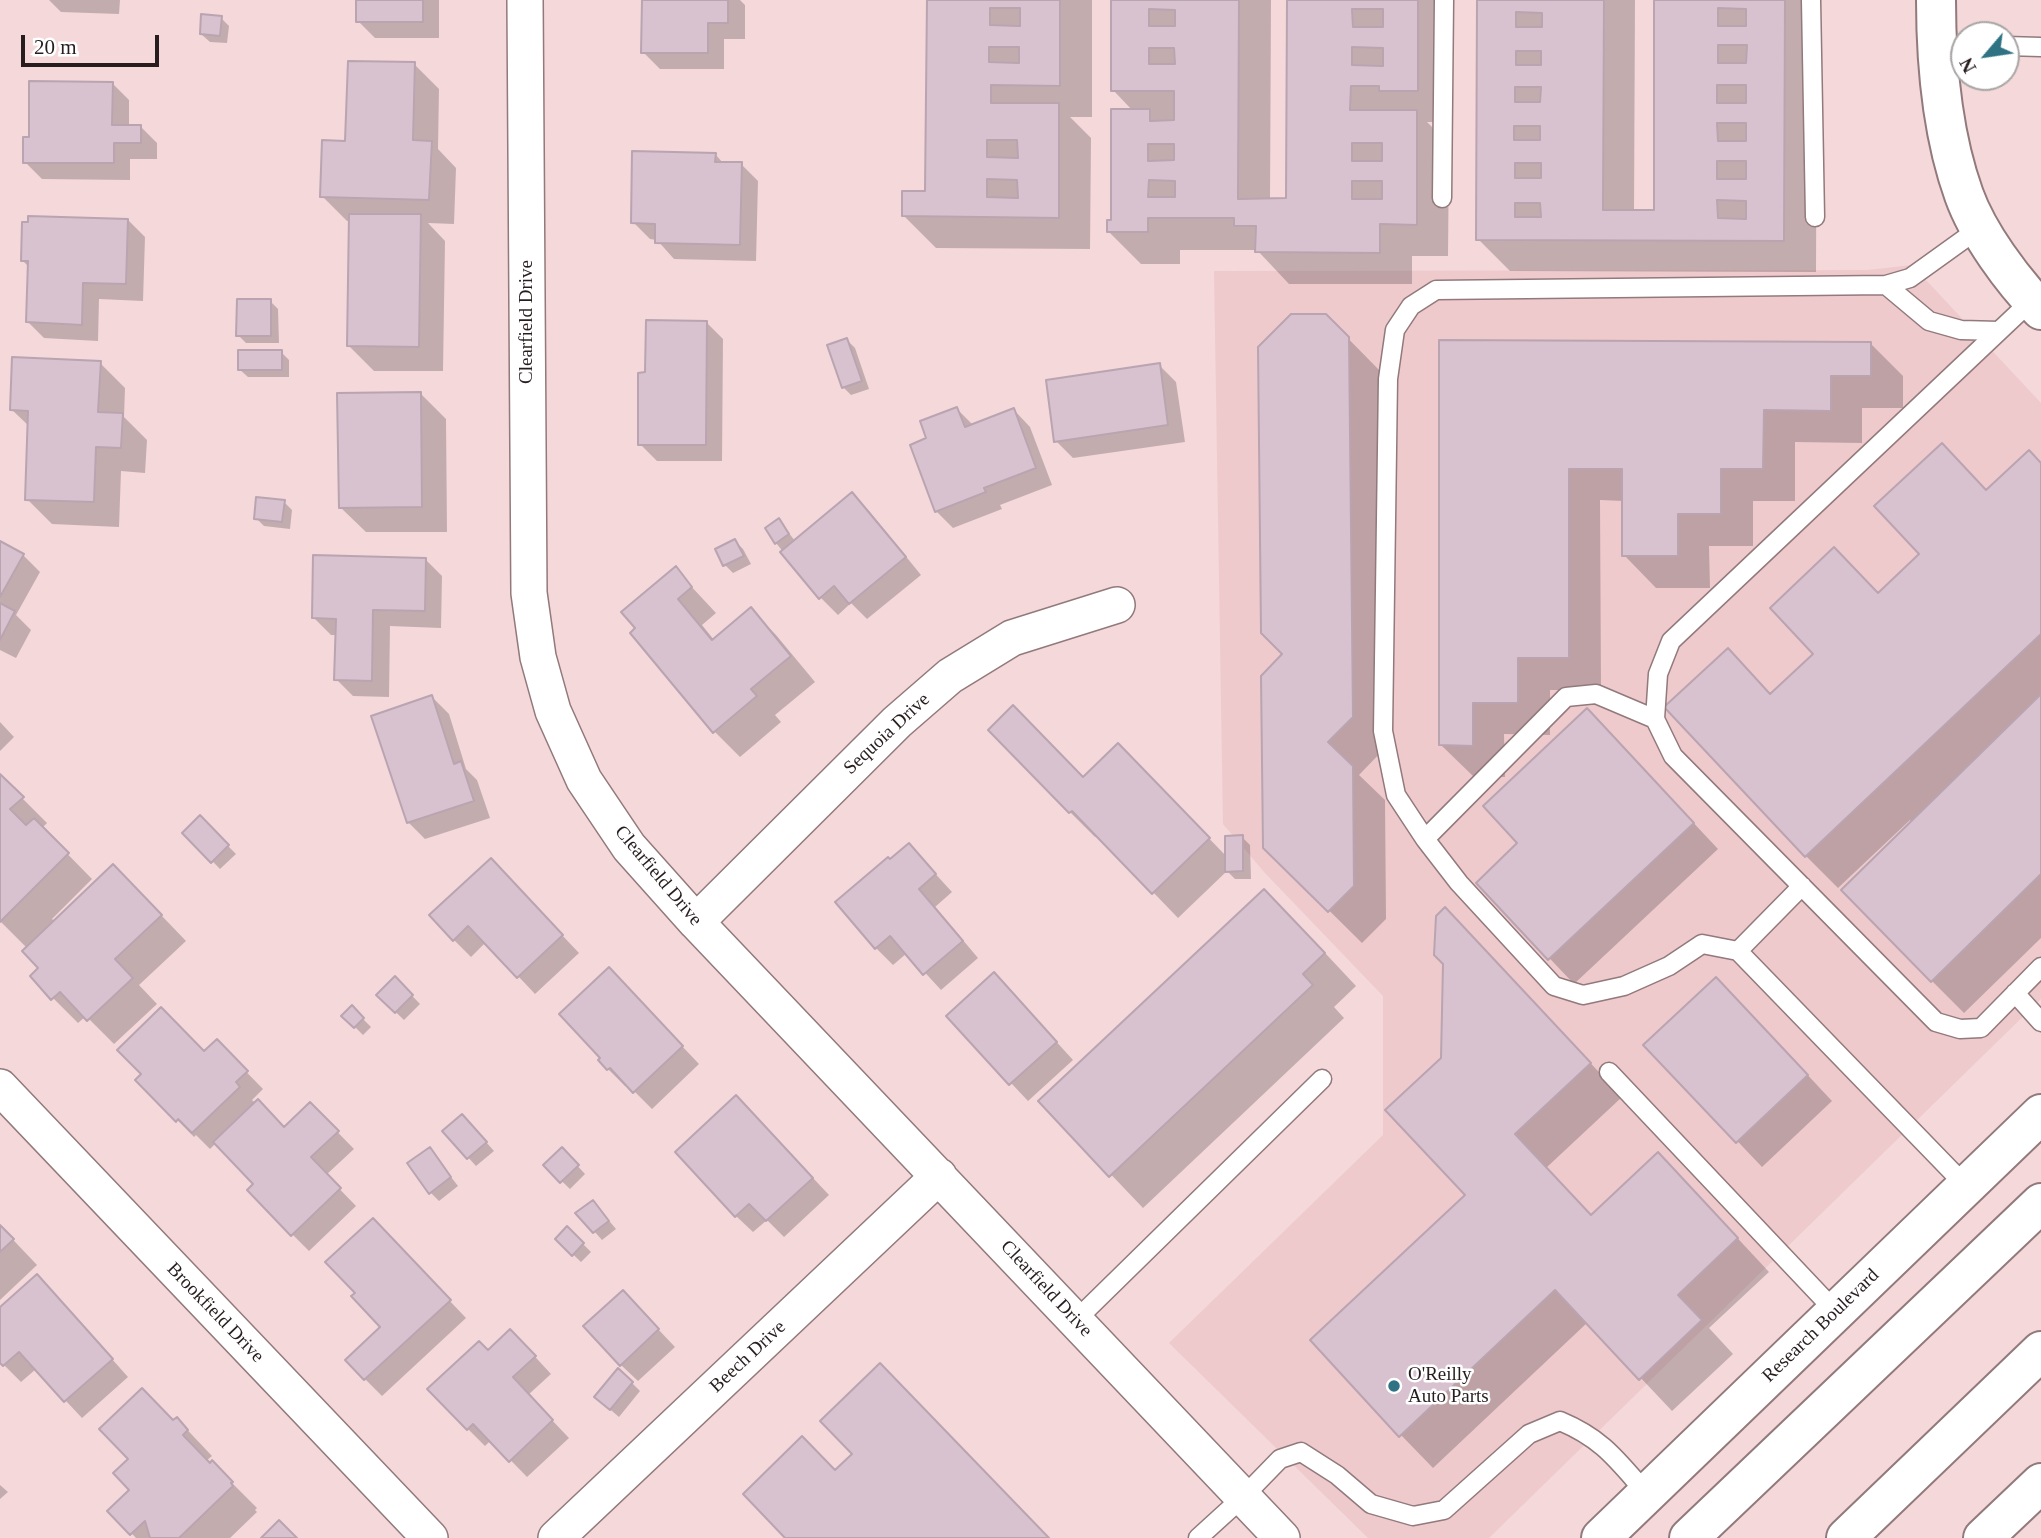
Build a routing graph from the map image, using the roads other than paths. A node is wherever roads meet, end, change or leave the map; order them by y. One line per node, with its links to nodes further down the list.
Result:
1 (525, 0): 19 (street, Clearfield Drive)
2 (1444, 0): 9 (lane)
3 (1811, 0): 10 (lane)
4 (1936, 0): 5 (main road)
5 (1950, 43)
6 (2020, 46): 7 (lane)
7 (2041, 47)
8 (1950, 63): 11 (main road)
9 (1442, 198)
10 (1815, 217)
11 (1981, 228): 12 (lane); 13 (main road)
12 (1886, 285): 14 (lane); 17 (lane)
13 (2036, 305): 14 (lane)
14 (1999, 331): 16 (lane)
15 (1117, 606): 19 (street, Sequoia Drive)
16 (1655, 719): 17 (lane); 18 (lane)
17 (1425, 839): 20 (lane)
18 (1802, 887): 20 (lane); 22 (lane)
19 (696, 922): 28 (street, Clearfield Drive)
20 (1738, 951): 29 (lane)
21 (2041, 967): 22 (lane)
22 (2015, 993): 23 (lane)
23 (2041, 1021)
24 (1609, 1072): 31 (lane)
25 (1322, 1079): 32 (lane)
26 (0, 1087): 37 (street, Brookfield Drive)
27 (2041, 1114): 29 (main road, Research Boulevard)
28 (939, 1176): 32 (street, Clearfield Drive); 38 (street, Beech Drive)
29 (1966, 1186): 31 (main road, Research Boulevard)
30 (2041, 1203): 42 (main road)
31 (1836, 1312): 35 (main road, Research Boulevard)
32 (1075, 1321): 36 (street, Clearfield Drive)
33 (2041, 1350): 43 (main road)
34 (2041, 1483): 44 (main road)
35 (1647, 1494): 36 (lane); 41 (main road, Research Boulevard)
36 (1243, 1497): 39 (lane); 40 (street, Clearfield Drive)
37 (430, 1538)
38 (556, 1538)
39 (1198, 1538)
40 (1282, 1538)
41 (1601, 1538)
42 (1689, 1538)
43 (1846, 1538)
44 (1983, 1538)

